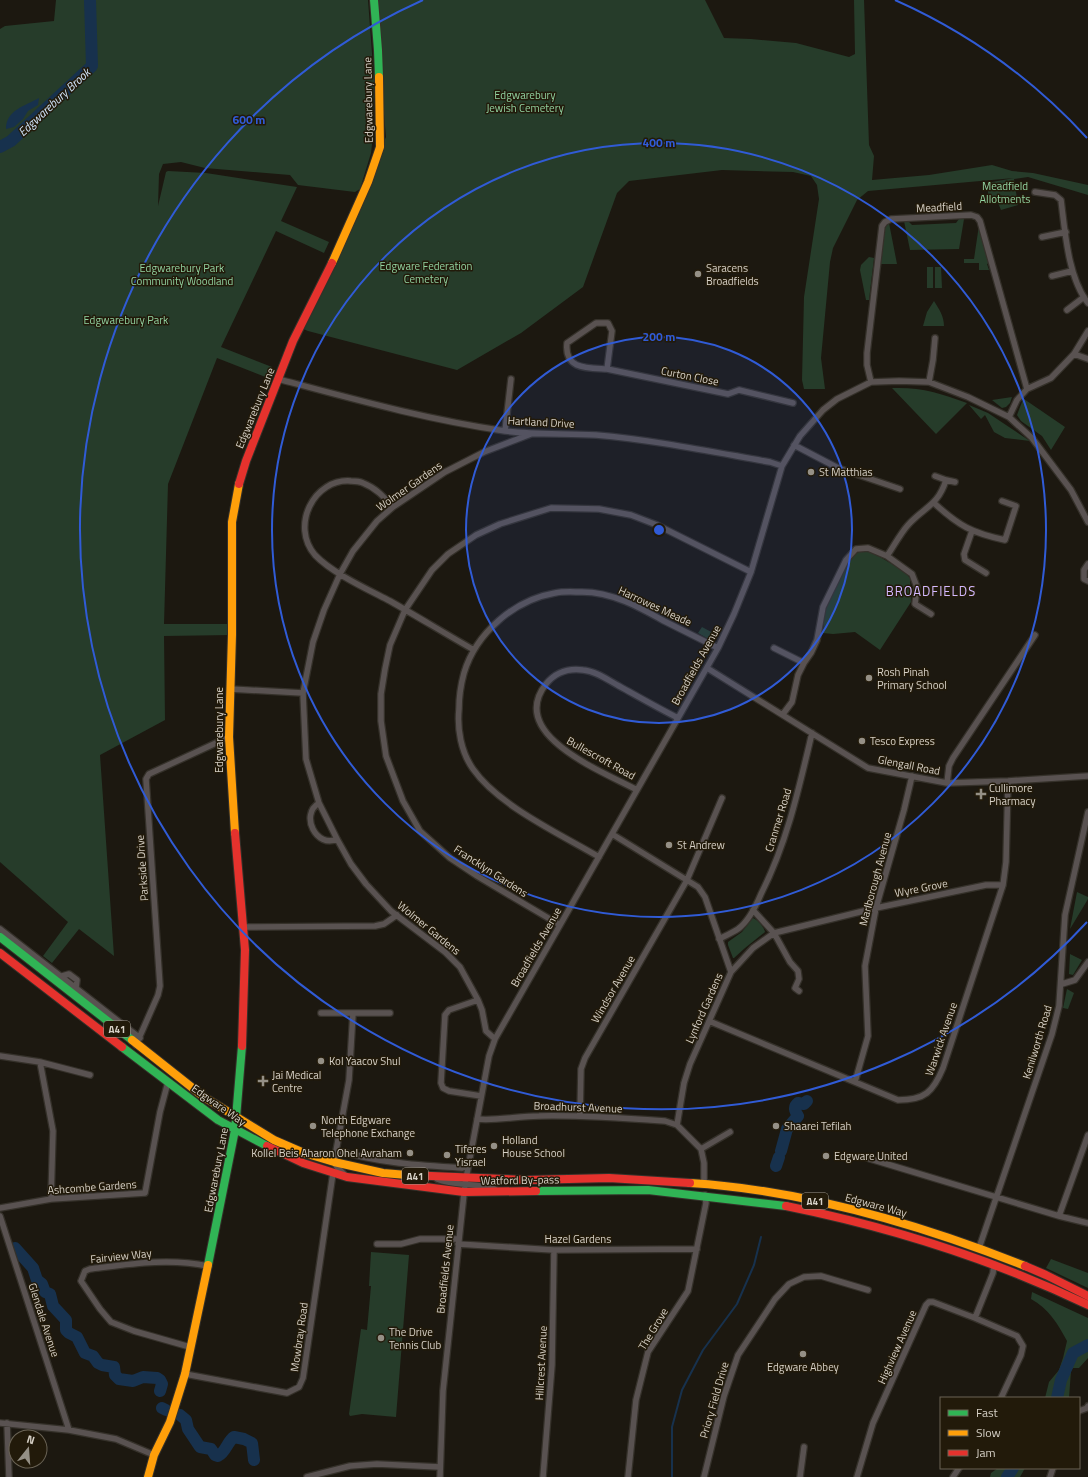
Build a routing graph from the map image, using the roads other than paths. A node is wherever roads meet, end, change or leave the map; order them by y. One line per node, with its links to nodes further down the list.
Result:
1 (374, 0): 15 (main road, Edgwarebury Lane)
2 (1035, 192): 3 (street)
3 (1066, 232): 4 (street); 5 (street)
4 (1042, 237)
5 (1072, 271): 6 (street); 7 (street)
6 (1052, 276)
7 (1084, 297): 8 (street); 9 (street)
8 (1088, 303)
9 (1066, 310)
10 (1088, 331): 12 (street)
11 (935, 338): 18 (street)
12 (1074, 354): 13 (street); 19 (street)
13 (1088, 359)
14 (607, 369): 14 (street, Curton Close); 20 (street, Curton Close)
15 (278, 379): 22 (street, Hartland Drive); 49 (main road, Edgwarebury Lane)
16 (511, 379): 22 (street)
17 (871, 382): 18 (street); 19 (street, Meadfield); 24 (street, Broadfields Avenue)
18 (930, 382): 21 (street)
19 (1027, 389): 21 (street)
20 (793, 403)
21 (1009, 417): 33 (street)
22 (506, 431): 23 (street, Hartland Drive)
23 (531, 434): 25 (street, Hartland Drive); 32 (street, Wolmer Gardens)
24 (794, 445): 25 (street, Broadfields Avenue); 29 (street)
25 (782, 466): 37 (street, Broadfields Avenue)
26 (935, 476): 27 (street)
27 (946, 480): 28 (street); 31 (street)
28 (955, 482)
29 (900, 489)
30 (1002, 501): 34 (street)
31 (934, 503): 34 (street); 35 (street)
32 (393, 507): 39 (street, Wolmer Gardens); 39 (street)
33 (1088, 522)
34 (972, 531): 38 (street)
35 (887, 556): 42 (street); 47 (street)
36 (1088, 564): 40 (street)
37 (751, 572): 41 (street, Francklyn Gardens); 44 (street, Broadfields Avenue)
38 (986, 573)
39 (340, 574): 41 (street); 50 (street, Wolmer Gardens)
40 (1088, 581)
41 (405, 610): 46 (street); 71 (street, Francklyn Gardens)
42 (931, 614)
43 (1035, 635): 58 (street)
44 (718, 648): 46 (street, Harrowes Meade); 48 (street, Broadfields Avenue)
45 (774, 648): 47 (street)
46 (474, 650): 65 (street, Harrowes Meade)
47 (804, 663): 51 (street)
48 (707, 668): 51 (street, Glengall Road); 52 (street, Broadfields Avenue)
49 (230, 689): 50 (street); 54 (main road, Edgwarebury Lane)
50 (303, 693): 61 (street, Wolmer Gardens)
51 (783, 714): 53 (street, Glengall Road)
52 (678, 718): 59 (street, Broadfields Avenue); 59 (street, Bullescroft Road)
53 (812, 733): 55 (street, Glengall Road); 69 (street, Cranmer Road)
54 (229, 737): 72 (main road, Edgwarebury Lane); 88 (street, Parkside Drive)
55 (912, 776): 58 (street, Glengall Road); 68 (street, Marlborough Avenue)
56 (1088, 776): 57 (street, Glengall Road)
57 (1008, 781): 58 (street, Glengall Road); 67 (street, Warwick Avenue)
58 (947, 783)
59 (637, 790): 63 (street, Broadfields Avenue)
60 (722, 798): 66 (street, Windsor Avenue)
61 (319, 803): 64 (street, Wolmer Gardens); 64 (street)
62 (1088, 812): 80 (street, Kenilworth Road)
63 (612, 834): 65 (street, Broadfields Avenue); 66 (street, Lynford Gardens)
64 (337, 839): 70 (street, Wolmer Gardens)
65 (599, 857): 71 (street, Broadfields Avenue)
66 (687, 880): 76 (street, Lynford Gardens); 95 (street, Windsor Avenue)
67 (1003, 885): 68 (street, Wyre Grove); 93 (street, Warwick Avenue)
68 (876, 908): 74 (street, Wyre Grove); 93 (street, Marlborough Avenue)
69 (753, 910): 74 (street); 76 (street, Cranmer Road)
70 (397, 915): 72 (street); 82 (street, Wolmer Gardens)
71 (560, 925): 87 (street, Broadfields Avenue)
72 (243, 927): 96 (main road, Edgwarebury Lane)
73 (0, 929): 88 (street, Edgware Way)
74 (774, 932): 79 (street); 81 (street)
75 (0, 937): 88 (main road, Edgware Way / A41)
76 (718, 939): 79 (street, Lynford Gardens)
77 (0, 953): 92 (main road, Edgware Way / A41)
78 (1088, 962): 80 (street)
79 (731, 972): 86 (street, Lynford Gardens)
80 (1062, 984): 114 (street, Kenilworth Road)
81 (799, 991)
82 (478, 1000): 87 (street, Wolmer Gardens); 94 (street)
83 (321, 1013): 84 (street)
84 (353, 1013): 85 (street); 102 (street)
85 (390, 1014)
86 (708, 1021): 93 (street, Warwick Avenue); 98 (street, Lynford Gardens)
87 (495, 1039): 94 (street, Broadfields Avenue)
88 (138, 1041): 96 (main road, Edgware Way / A41)
89 (0, 1056): 90 (street)
90 (40, 1062): 91 (street); 115 (street)
91 (90, 1075)
92 (168, 1082): 99 (main road, Edgware Way / A41); 115 (street, Ashcombe Gardens)
93 (855, 1082)
94 (481, 1096): 97 (street, Broadfields Avenue)
95 (580, 1116): 97 (street, Broadhurst Avenue); 98 (street, Broadhurst Avenue)
96 (236, 1118): 99 (main road, Edgwarebury Lane); 105 (main road, Edgware Way / A41)
97 (477, 1119): 106 (street, Broadfields Avenue)
98 (677, 1125): 103 (street)
99 (235, 1130): 107 (main road, Edgware Way / A41); 126 (main road, Edgwarebury Lane)
100 (730, 1132): 103 (street)
101 (1088, 1135): 118 (street)
102 (336, 1150): 105 (street); 106 (street)
103 (701, 1150): 111 (street)
104 (867, 1158): 114 (street)
105 (334, 1162): 108 (street); 110 (main road, Edgware Way / A41)
106 (468, 1165): 110 (street, Broadfields Avenue)
107 (333, 1173): 108 (main road, Edgware Way / A41); 132 (street, Mowbray Road)
108 (347, 1177): 110 (main road, Edgware Way / A41)
109 (527, 1180): 110 (main road, Watford By-pass / A41); 111 (main road, Edgware Way / A41)
110 (465, 1184): 112 (main road, Watford By-pass / A41); 120 (street, Broadfields Avenue)
111 (704, 1184): 122 (main road, Edgware Way / A41)
112 (577, 1190): 113 (main road, Edgware Way / A41)
113 (705, 1195): 123 (street, The Grove); 125 (main road, Edgware Way / A41)
114 (997, 1197): 118 (street); 122 (street, Kenilworth Road)
115 (51, 1199): 116 (street, Ashcombe Gardens)
116 (0, 1208)
117 (0, 1216): 136 (street, Glendale Avenue)
118 (1059, 1216): 119 (street)
119 (1088, 1223)
120 (458, 1242): 121 (street, Hazel Gardens); 124 (street, Hazel Gardens); 139 (street, Broadfields Avenue)
121 (377, 1244)
122 (979, 1248): 128 (main road, Edgware Way / A41)
123 (697, 1249): 124 (street, Hazel Gardens); 145 (street, The Grove)
124 (554, 1250): 144 (street, Hillcrest Avenue)
125 (994, 1264): 129 (main road, Edgware Way / A41); 130 (street)
126 (208, 1266): 131 (main road, Edgwarebury Lane); 131 (street, Fairview Way)
127 (868, 1290): 146 (street, Priory Field Drive)
128 (1088, 1296)
129 (1088, 1305)
130 (975, 1318): 133 (street, Highview Avenue); 148 (street, Highview Avenue)
131 (190, 1347): 132 (main road, Edgwarebury Lane)
132 (185, 1374): 138 (main road, Edgwarebury Lane)
133 (1002, 1397)
134 (0, 1423): 135 (street)
135 (7, 1423): 136 (street); 140 (street)
136 (69, 1430): 138 (street)
137 (804, 1447): 147 (street)
138 (154, 1455): 141 (main road, Edgwarebury Lane)
139 (440, 1467): 142 (street); 143 (street, Broadfields Avenue)
140 (9, 1477)
141 (148, 1477)
142 (307, 1477)
143 (440, 1477)
144 (543, 1477)
145 (628, 1477)
146 (704, 1477)
147 (800, 1477)
148 (857, 1477)

